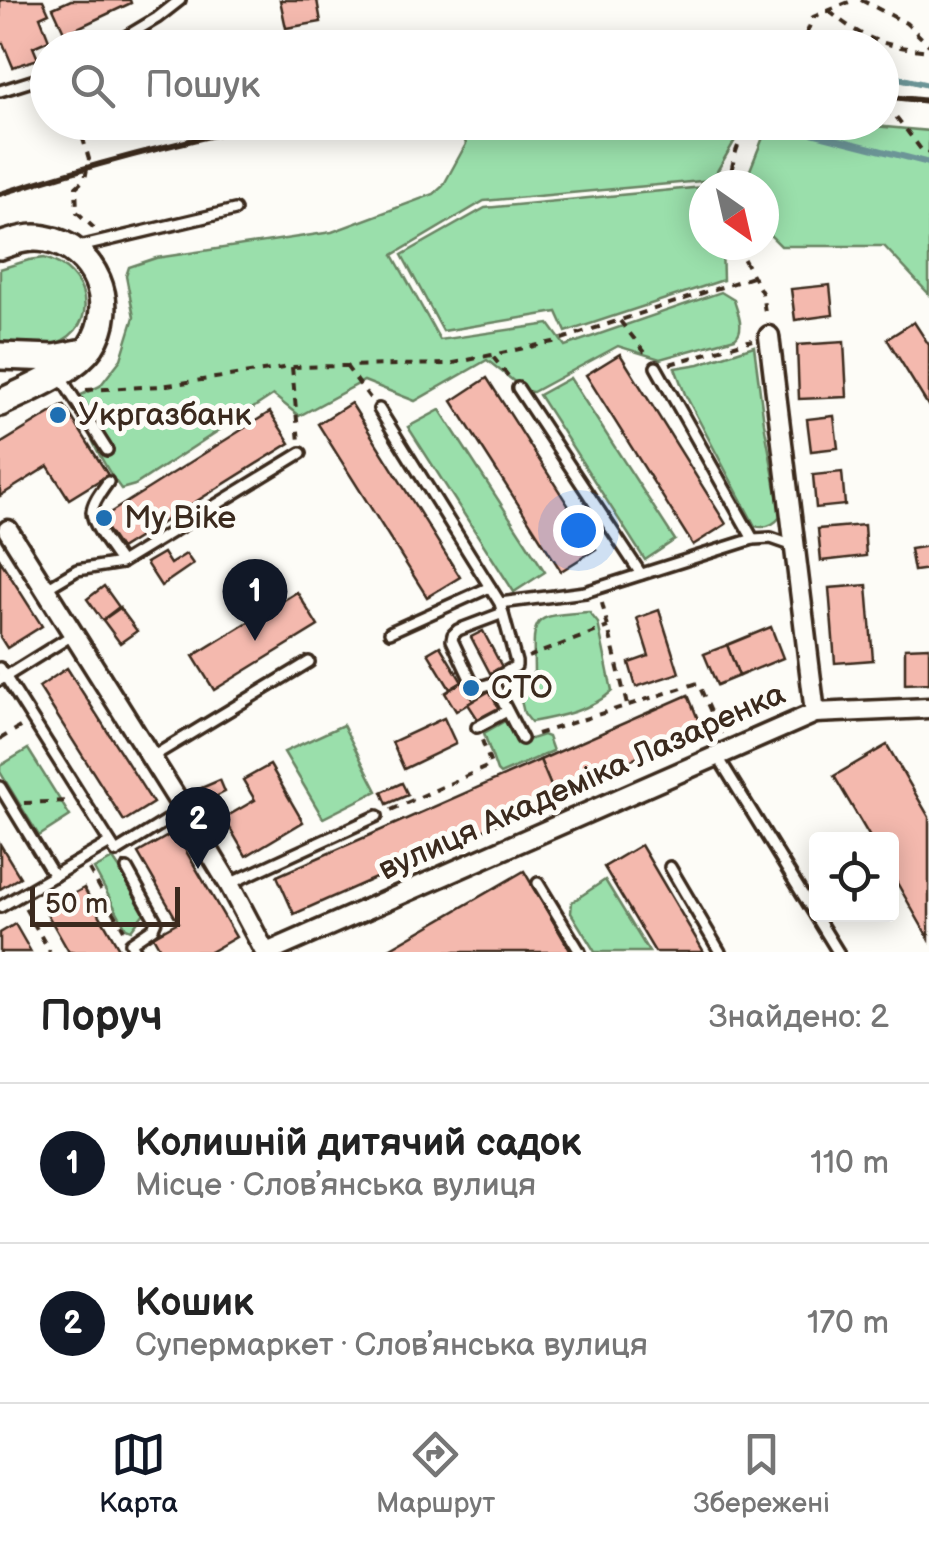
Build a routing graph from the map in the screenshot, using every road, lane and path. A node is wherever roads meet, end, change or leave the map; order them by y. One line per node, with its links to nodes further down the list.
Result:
1 (180, 0): 5 (lane)
2 (858, 0): 3 (path); 4 (path)
3 (871, 3): 9 (path)
4 (828, 11): 6 (path); 7 (path)
5 (137, 30)
6 (809, 30)
7 (852, 30)
8 (899, 46): 9 (path)
9 (929, 48)
10 (30, 82): 11 (lane)
11 (0, 91)
12 (899, 121): 15 (path)
13 (84, 140): 18 (path)
14 (741, 140): 16 (path)
15 (929, 153)
16 (732, 170)
17 (235, 210): 18 (lane)
18 (106, 240): 20 (lane)
19 (0, 246): 20 (main road)
20 (71, 248): 25 (main road)
21 (744, 260): 22 (path)
22 (752, 277): 23 (path); 24 (path)
23 (620, 320): 26 (path); 30 (path)
24 (769, 336): 30 (path); 40 (street)
25 (90, 347): 27 (main road); 31 (main road)
26 (492, 355): 28 (path); 32 (path)
27 (0, 356)
28 (346, 366): 29 (path); 34 (path)
29 (292, 367): 31 (path); 36 (path)
30 (656, 368): 39 (lane)
31 (64, 382): 33 (main road); 35 (lane)
32 (518, 388): 42 (lane)
33 (0, 403)
34 (379, 410): 43 (lane)
35 (107, 450)
36 (300, 453): 41 (lane)
37 (108, 482): 41 (lane)
38 (8, 530): 45 (street)
39 (753, 539): 40 (lane); 42 (lane)
40 (794, 546): 57 (street)
41 (121, 563): 45 (lane)
42 (642, 574): 44 (lane)
43 (490, 587): 46 (lane); 48 (lane)
44 (598, 588): 46 (lane); 47 (path)
45 (45, 589): 49 (street)
46 (501, 608): 51 (lane); 53 (lane)
47 (608, 627): 51 (path); 54 (path)
48 (390, 632)
49 (74, 634): 52 (lane); 64 (street)
50 (309, 662): 64 (lane)
51 (516, 662): 53 (lane)
52 (2, 675): 58 (lane)
53 (494, 684): 56 (lane)
54 (628, 705): 60 (path); 62 (path)
55 (929, 708): 57 (street, вулиця Академіка Лазаренка)
56 (507, 711): 59 (lane); 62 (lane)
57 (815, 713): 63 (street, вулиця Академіка Лазаренка)
58 (32, 720): 61 (path); 66 (lane)
59 (478, 728): 69 (path)
60 (721, 734)
61 (0, 739)
62 (522, 739)
63 (716, 755): 81 (street, вулиця Академіка Лазаренка); 84 (lane)
64 (152, 758): 68 (street)
65 (0, 787): 67 (lane)
66 (84, 800): 67 (path); 70 (lane)
67 (10, 804): 74 (lane)
68 (184, 810): 70 (lane); 76 (street)
69 (378, 816): 76 (lane)
70 (110, 843): 71 (lane)
71 (83, 859): 74 (lane); 79 (path)
72 (670, 866): 83 (lane)
73 (128, 869): 79 (lane)
74 (54, 876): 77 (lane)
75 (538, 883): 82 (lane)
76 (229, 884): 81 (street)
77 (18, 897): 78 (lane); 80 (path)
78 (0, 907)
79 (134, 947)
80 (50, 952)
81 (267, 952)
82 (580, 952)
83 (720, 952)
84 (838, 952)

